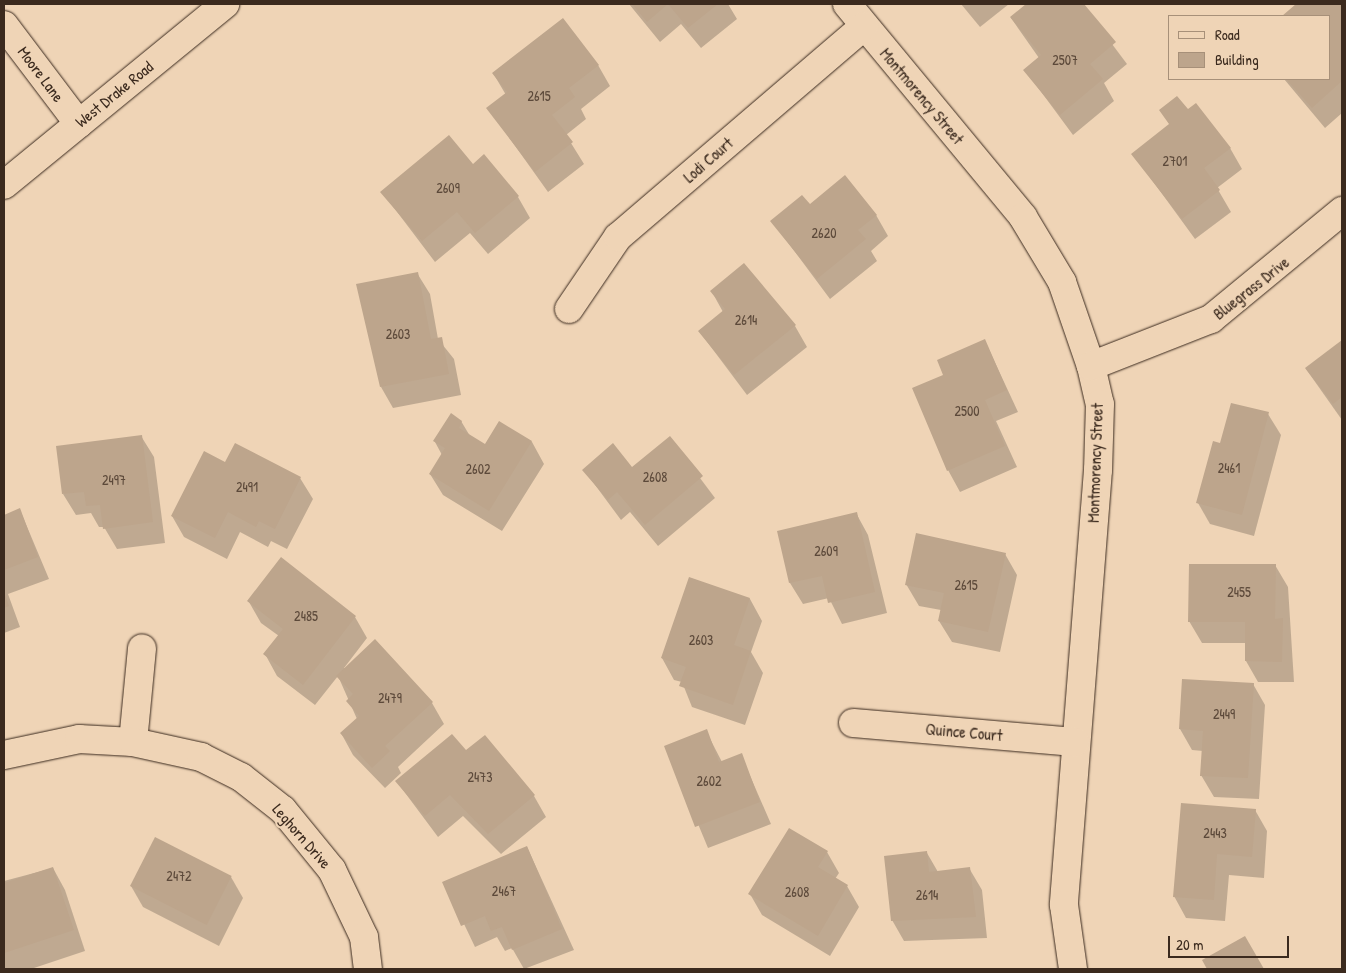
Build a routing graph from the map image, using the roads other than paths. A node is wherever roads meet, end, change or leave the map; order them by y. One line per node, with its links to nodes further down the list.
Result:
1 (225, 4): 5 (street, West Drake Road)
2 (847, 4): 4 (street, Montmorency Street)
3 (4, 25): 5 (street, Moore Lane)
4 (864, 26): 8 (street, Lodi Court); 9 (street, Montmorency Street)
5 (79, 124): 6 (street, West Drake Road)
6 (4, 185)
7 (1342, 211): 9 (street, Bluegrass Drive)
8 (569, 309)
9 (1091, 366): 13 (street, Montmorency Street)
10 (142, 648): 12 (street)
11 (853, 723): 13 (street, Quince Court)
12 (133, 742): 14 (street, Leghorn Drive); 15 (street, Leghorn Drive)
13 (1075, 742): 16 (street, Montmorency Street)
14 (4, 755)
15 (368, 969)
16 (1073, 969)

